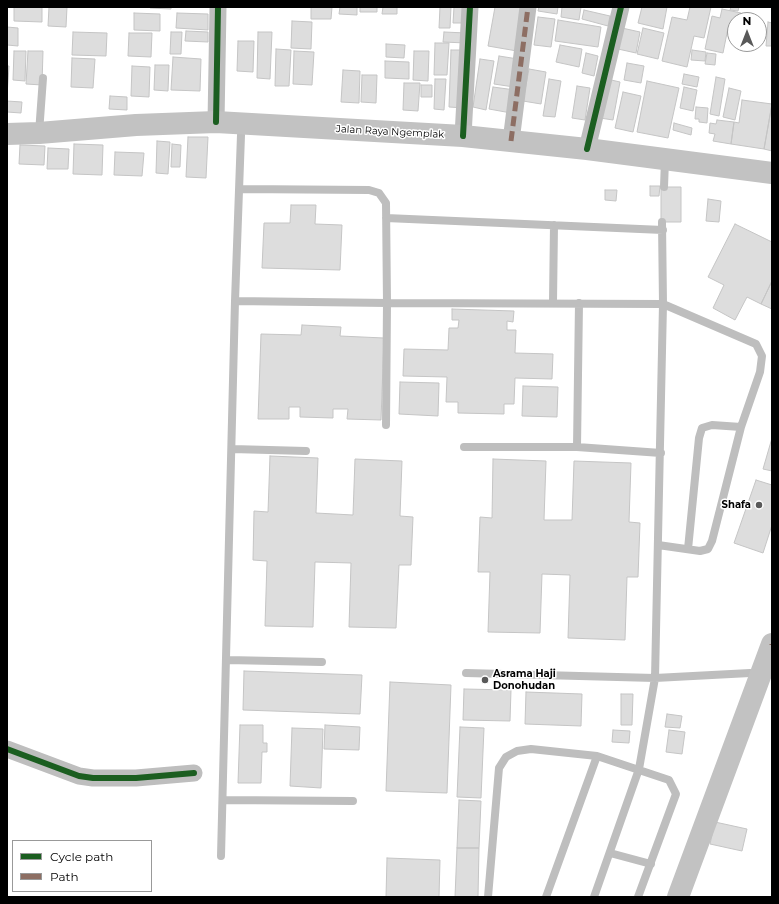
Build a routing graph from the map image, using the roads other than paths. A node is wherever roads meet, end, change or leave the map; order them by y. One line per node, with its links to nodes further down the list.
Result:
1 (218, 7): 6 (street)
2 (470, 7): 10 (street)
3 (528, 7): 11 (street)
4 (621, 7): 12 (street)
5 (43, 78): 7 (lane)
6 (216, 122): 7 (main road, Jalan Raya Ngemplak); 10 (main road, Jalan Raya Ngemplak)
7 (39, 133): 8 (main road, Jalan Raya Ngemplak)
8 (7, 134)
9 (241, 134): 16 (lane)
10 (463, 136): 11 (main road, Jalan Raya Ngemplak)
11 (511, 141): 12 (main road, Jalan Raya Ngemplak)
12 (587, 149): 13 (main road, Jalan Raya Ngemplak)
13 (665, 159): 14 (main road, Jalan Raya Ngemplak); 15 (lane)
14 (772, 173)
15 (664, 187)
16 (240, 189): 17 (lane); 19 (lane)
17 (386, 218): 18 (lane); 20 (lane)
18 (554, 225): 21 (lane); 23 (lane)
19 (235, 301): 20 (lane); 28 (lane)
20 (387, 302): 21 (lane); 24 (lane)
21 (553, 302): 22 (lane)
22 (580, 303): 23 (lane); 27 (lane)
23 (663, 304): 25 (lane); 30 (lane)
24 (386, 425)
25 (741, 426): 32 (lane); 32 (lane)
26 (464, 447): 27 (lane)
27 (577, 447): 30 (lane)
28 (232, 449): 29 (lane); 34 (lane)
29 (306, 451)
30 (660, 453): 31 (lane)
31 (658, 545): 32 (lane); 38 (lane)
32 (688, 549)
33 (772, 644): 52 (main road)
34 (227, 660): 35 (lane); 43 (lane)
35 (322, 662)
36 (466, 673): 38 (lane)
37 (750, 673): 38 (lane)
38 (655, 678): 41 (lane)
39 (7, 749): 42 (street)
40 (597, 756): 41 (lane); 48 (lane); 49 (lane)
41 (639, 769): 45 (lane); 47 (lane)
42 (194, 773)
43 (223, 800): 44 (lane); 46 (lane)
44 (353, 801)
45 (610, 853): 47 (lane); 50 (lane)
46 (221, 856)
47 (651, 864): 51 (lane)
48 (488, 897)
49 (546, 897)
50 (594, 897)
51 (638, 897)
52 (678, 897)

